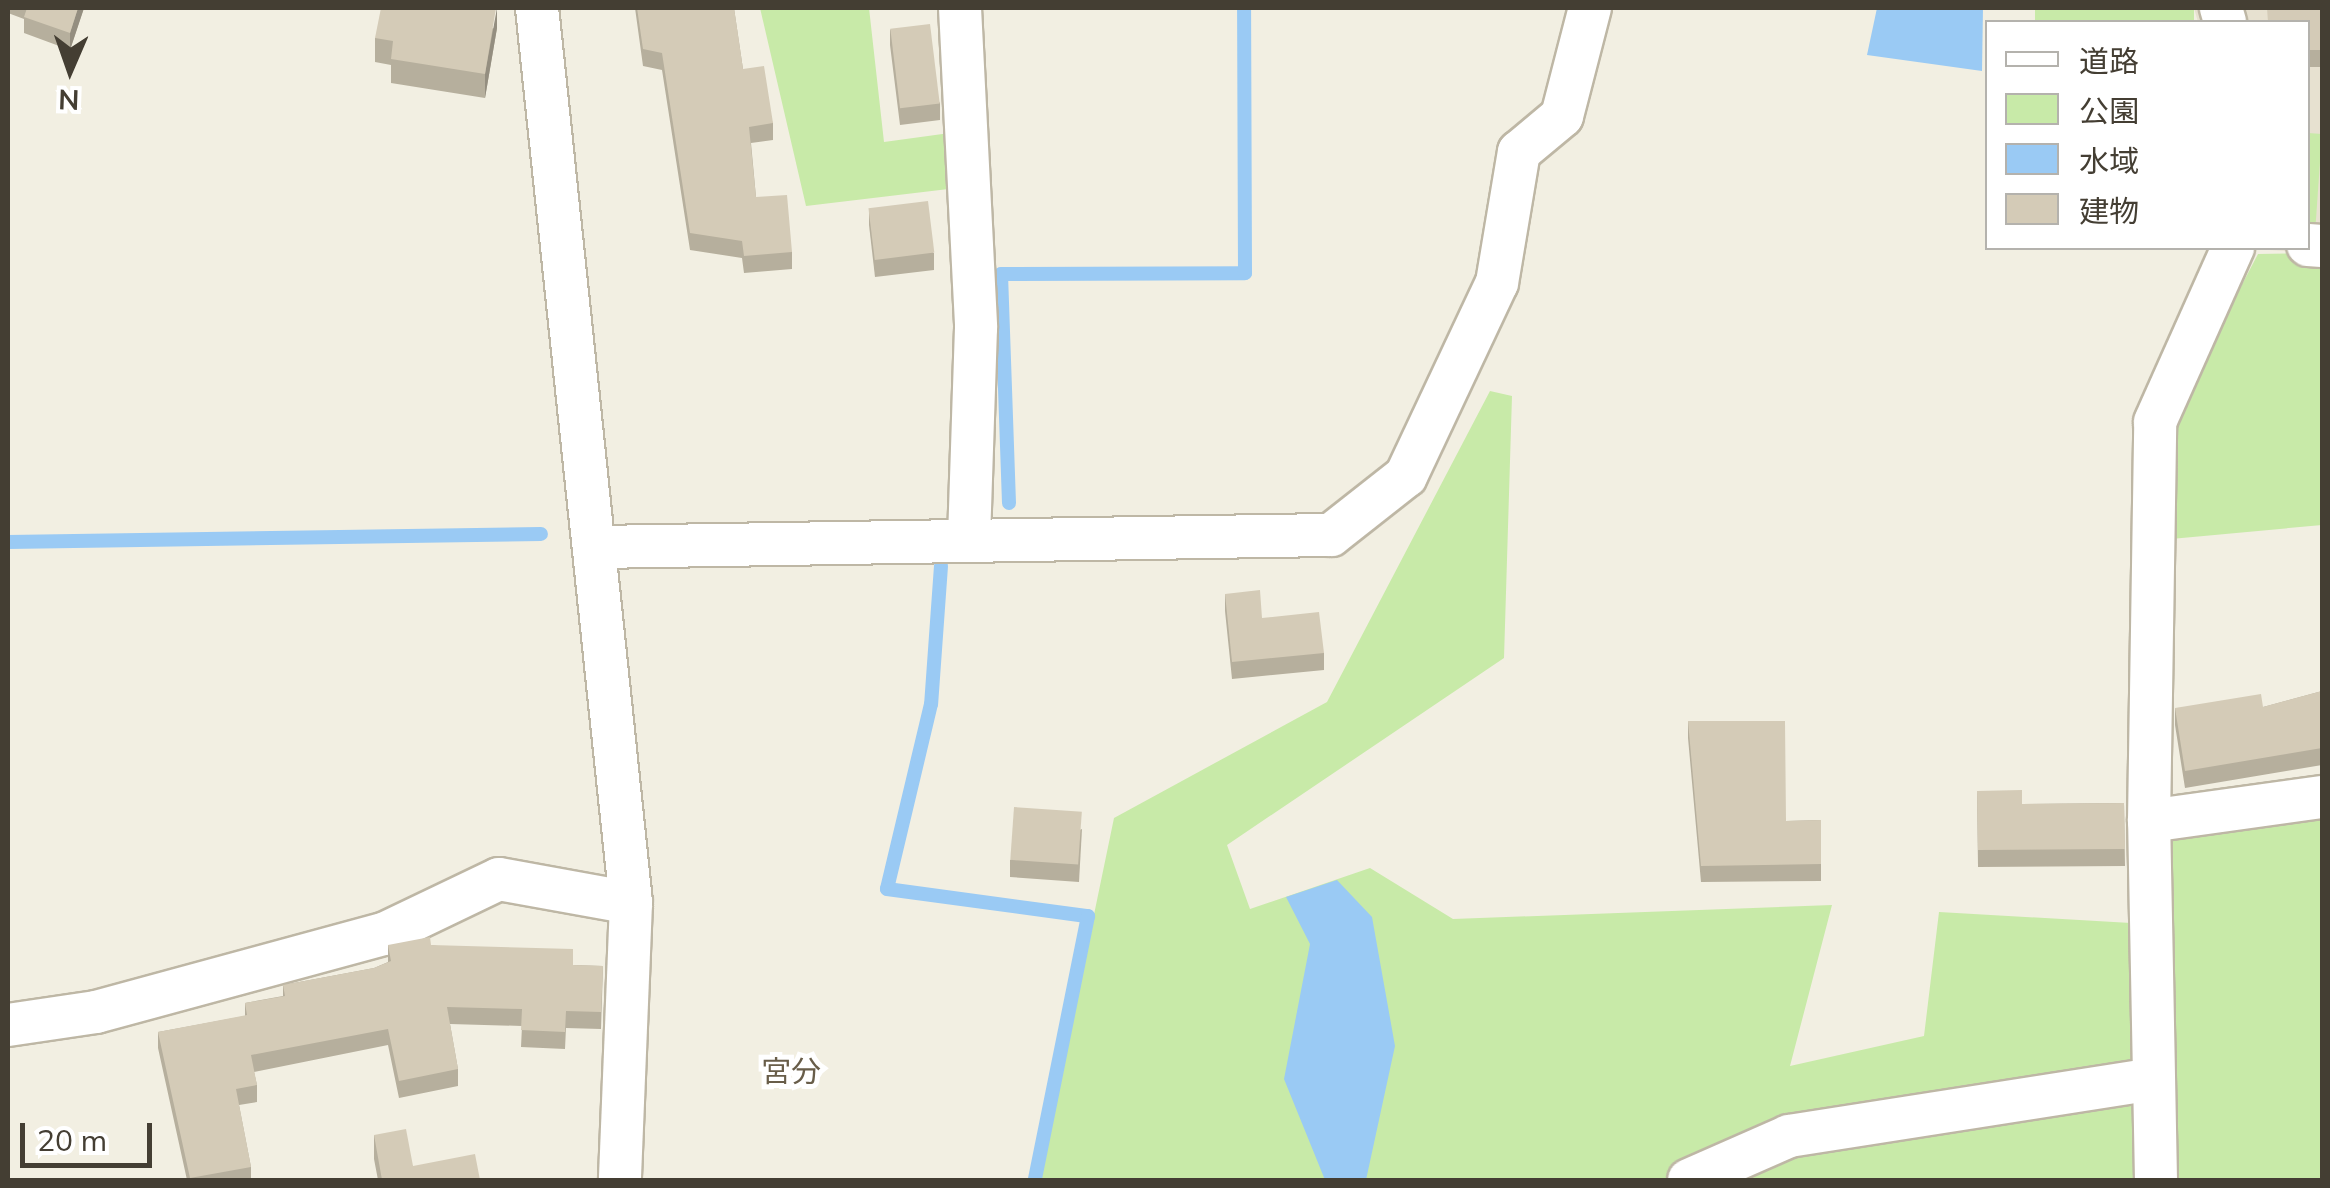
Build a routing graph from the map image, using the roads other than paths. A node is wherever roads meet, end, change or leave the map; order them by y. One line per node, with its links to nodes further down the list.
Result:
1 (537, 8): 6 (street)
2 (960, 8): 5 (street)
3 (1590, 8): 5 (street)
4 (2232, 250): 8 (street)
5 (969, 538): 6 (street)
6 (597, 547): 9 (street)
7 (2322, 797): 8 (street)
8 (2148, 822): 11 (street)
9 (631, 903): 10 (street); 12 (street)
10 (8, 1025)
11 (2154, 1080): 13 (street); 14 (street)
12 (620, 1180)
13 (1689, 1180)
14 (2156, 1180)

